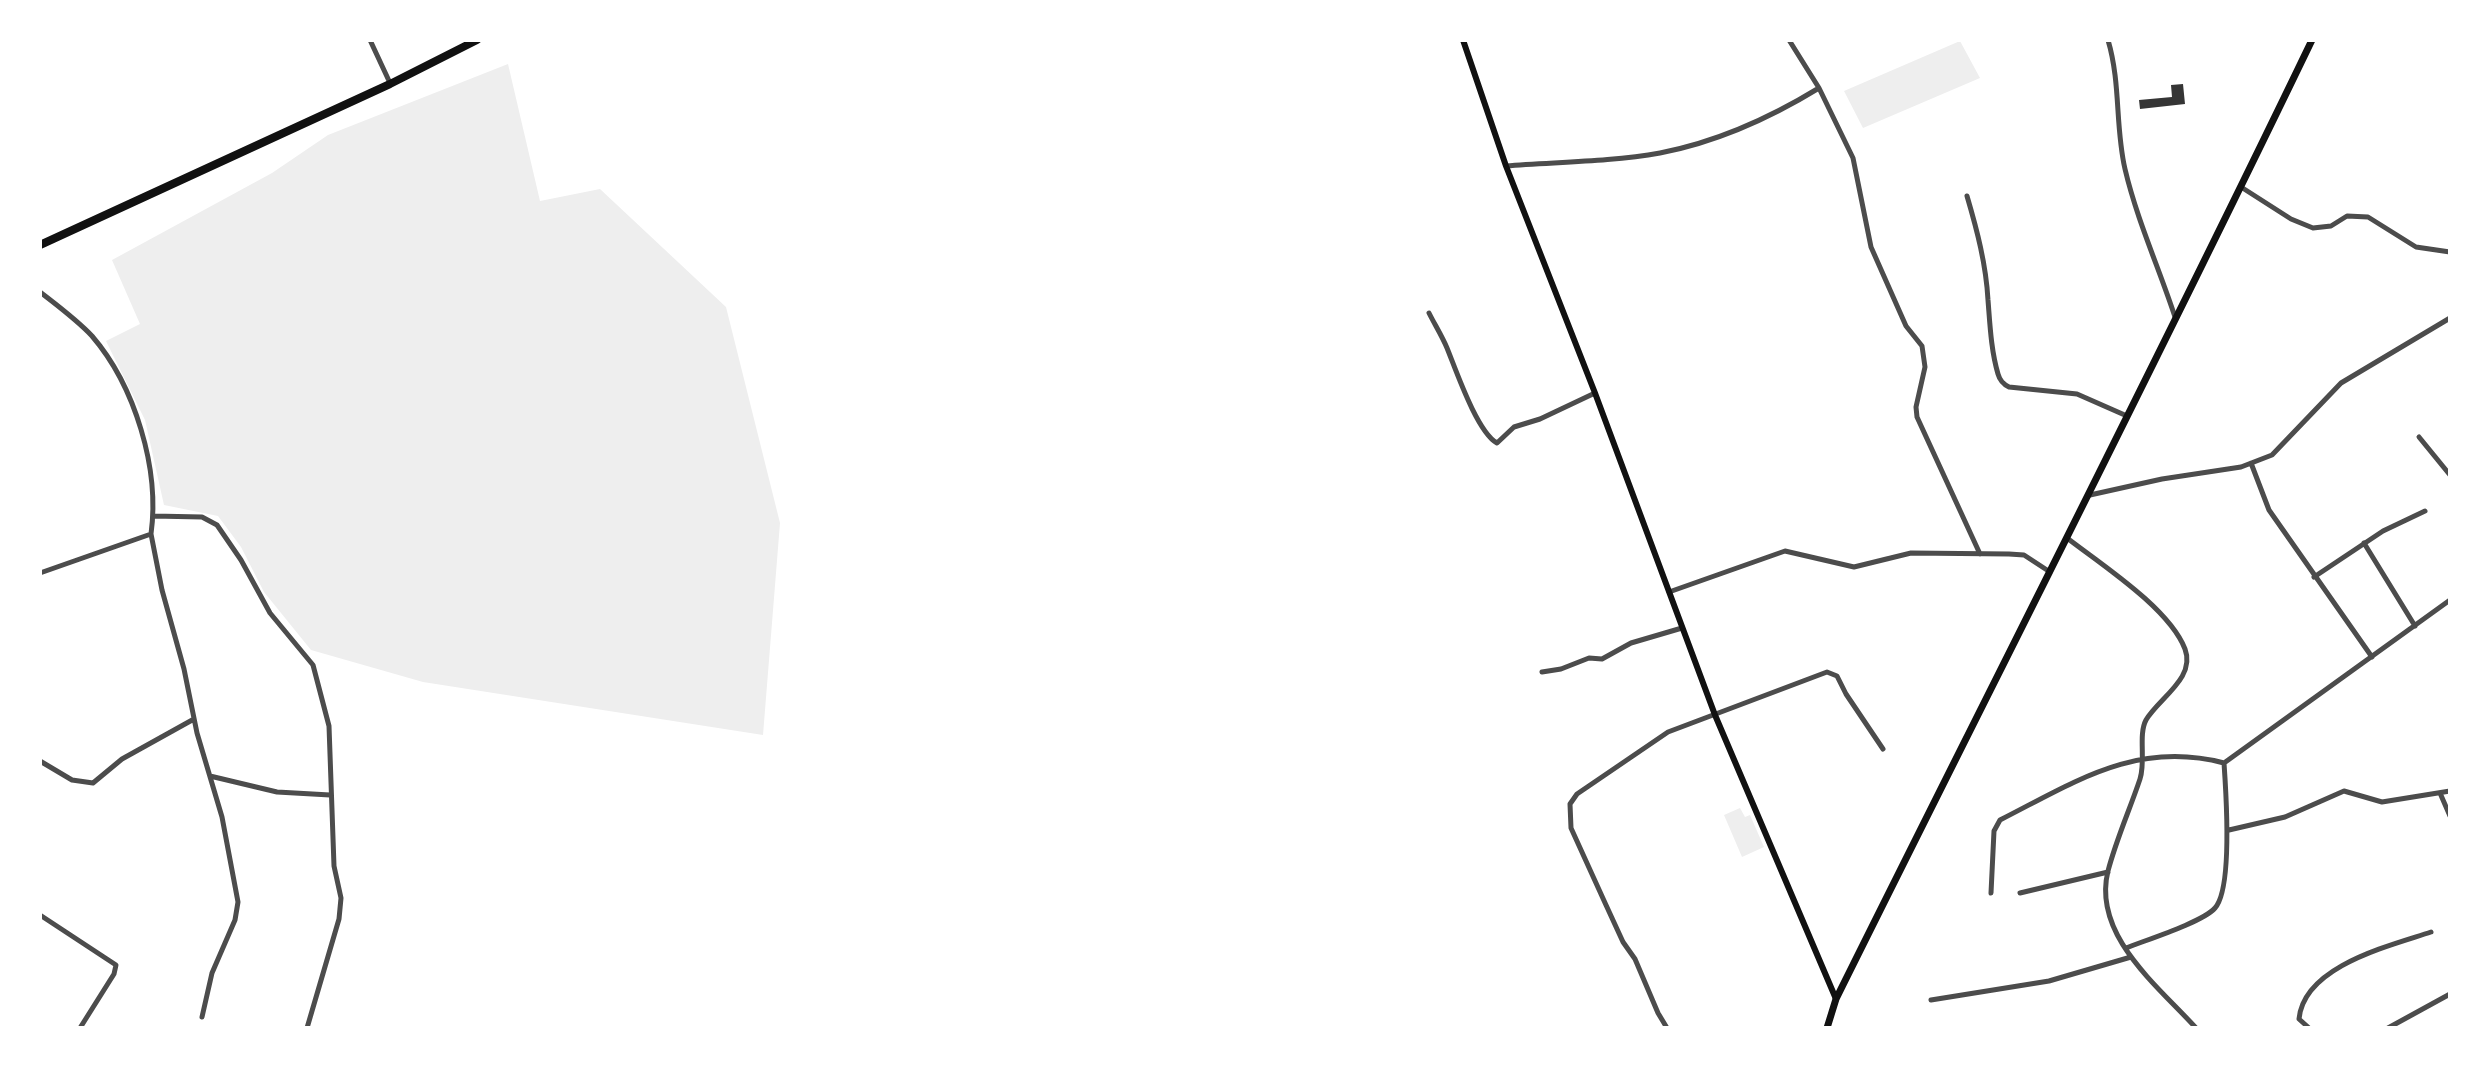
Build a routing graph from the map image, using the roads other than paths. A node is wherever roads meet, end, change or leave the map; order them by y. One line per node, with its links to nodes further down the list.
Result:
1 (370, 40): 7 (street)
2 (477, 40): 7 (highway)
3 (1463, 40): 9 (main road)
4 (1789, 40): 8 (street)
5 (2108, 40): 16 (street)
6 (2312, 40): 10 (main road)
7 (390, 84): 12 (highway)
8 (1819, 88): 9 (street); 29 (street)
9 (1506, 166): 18 (main road)
10 (2241, 187): 13 (street); 16 (main road)
11 (1967, 196): 19 (street)
12 (40, 245)
13 (2450, 252)
14 (40, 292): 25 (street)
15 (1429, 313): 18 (street)
16 (2175, 317): 19 (main road)
17 (2450, 318): 21 (street)
18 (1595, 393): 33 (main road)
19 (2127, 416): 23 (main road)
20 (2419, 437): 22 (street)
21 (2251, 463): 23 (street); 32 (street)
22 (2450, 475)
23 (2090, 495): 27 (main road)
24 (2425, 511): 28 (street)
25 (153, 516): 26 (street); 48 (street)
26 (151, 534): 31 (street); 40 (street)
27 (2067, 538): 30 (main road); 42 (street)
28 (2364, 543): 32 (street); 35 (street)
29 (1980, 554): 30 (street); 33 (street)
30 (2050, 572): 59 (main road)
31 (40, 573)
32 (2314, 577): 37 (street)
33 (1669, 592): 36 (main road)
34 (2450, 600): 35 (street)
35 (2415, 626): 37 (street)
36 (1682, 628): 38 (street); 39 (main road)
37 (2372, 657): 44 (street)
38 (1542, 672)
39 (1715, 715): 41 (street); 59 (main road); 64 (street)
40 (194, 719): 43 (street); 45 (street)
41 (1883, 749)
42 (2144, 758): 44 (street); 51 (street); 52 (street)
43 (40, 761)
44 (2224, 763): 50 (street)
45 (210, 776): 48 (street); 61 (street)
46 (2450, 791): 47 (street)
47 (2440, 793): 49 (street); 50 (street)
48 (330, 795): 63 (street)
49 (2450, 816)
50 (2229, 830): 56 (street)
51 (2108, 872): 53 (street); 56 (street)
52 (1991, 893)
53 (2020, 893)
54 (40, 915): 62 (street)
55 (2431, 932): 67 (street)
56 (2126, 948): 57 (street)
57 (2131, 957): 60 (street); 66 (street)
58 (2450, 994): 68 (street)
59 (1836, 999): 65 (main road)
60 (1931, 1000)
61 (202, 1017)
62 (80, 1028)
63 (307, 1028)
64 (1667, 1028)
65 (1827, 1028)
66 (2196, 1028)
67 (2309, 1028)
68 (2388, 1028)

